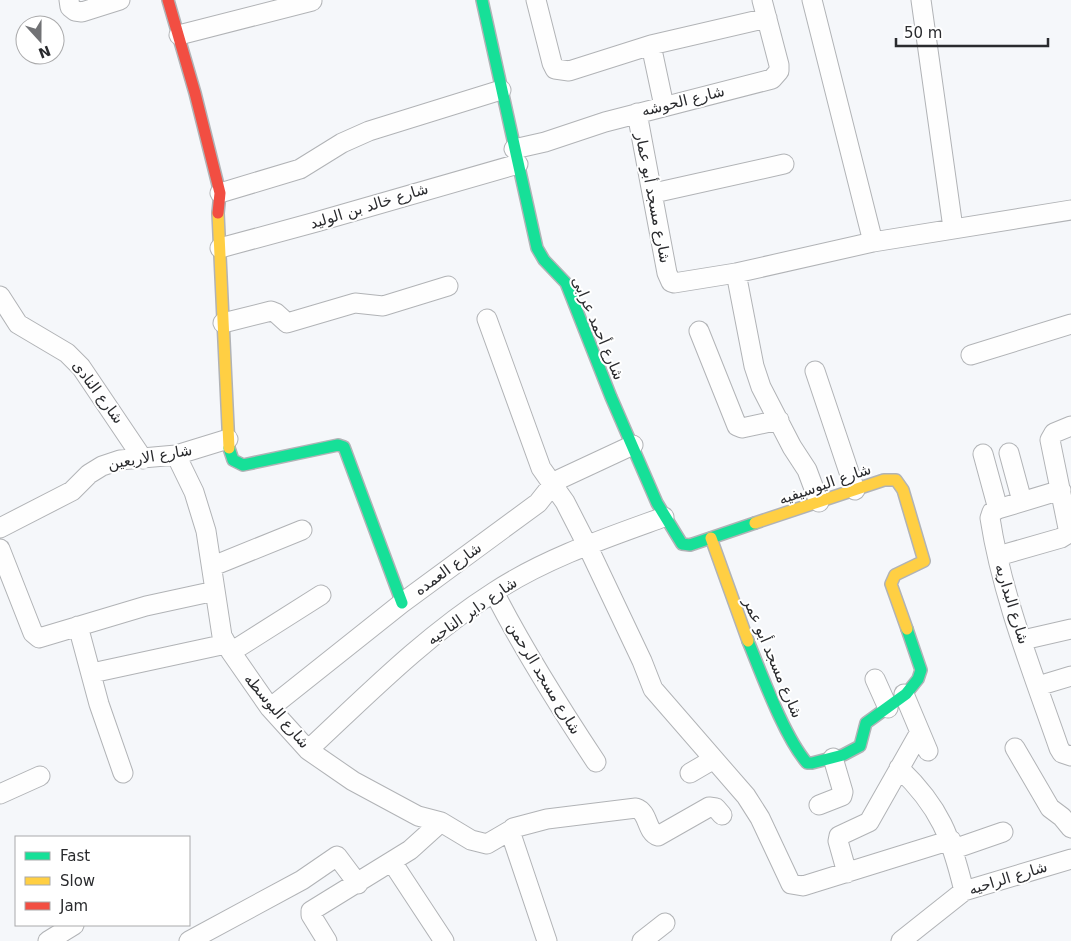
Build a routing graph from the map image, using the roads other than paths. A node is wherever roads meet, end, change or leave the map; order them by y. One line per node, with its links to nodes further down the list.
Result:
1 (69, 0): 2 (street)
2 (120, 0)
3 (168, 0): 11 (street)
4 (482, 0): 13 (street, شارع أحمد عرابى)
5 (536, 0): 12 (street)
6 (762, 0): 10 (street, شارع الحوشه)
7 (812, 0): 22 (street)
8 (921, 0): 21 (street)
9 (312, 1): 11 (street)
10 (767, 18): 12 (street); 14 (street, شارع الحوشه)
11 (179, 34): 18 (street)
12 (651, 46): 14 (street)
13 (501, 90): 16 (street, شارع أحمد عرابى); 18 (street)
14 (664, 106): 15 (street, شارع الحوشه)
15 (637, 113): 16 (street, شارع الحوشه); 19 (street, شارع مسجد أبو عمار)
16 (516, 156): 23 (street, شارع خالد بن الوليد); 36 (street, شارع أحمد عرابى)
17 (784, 164): 19 (street)
18 (220, 193): 23 (street)
19 (654, 194): 24 (street, شارع مسجد أبو عمار)
20 (1071, 210): 21 (street)
21 (953, 228): 22 (street)
22 (873, 242): 24 (street)
23 (220, 248): 28 (street)
24 (736, 273): 33 (street)
25 (448, 286): 28 (street)
26 (0, 296): 40 (street, شارع النادى)
27 (487, 319): 41 (street)
28 (223, 323): 35 (street)
29 (1071, 324): 31 (street)
30 (699, 331): 33 (street)
31 (971, 355)
32 (815, 371): 42 (street)
33 (779, 420): 45 (street)
34 (1071, 426): 43 (street)
35 (228, 439): 39 (street, شارع الاربعين); 60 (street)
36 (633, 445): 41 (street, شارع العمده); 47 (street, شارع أحمد عرابى)
37 (1009, 453): 44 (street)
38 (983, 454): 46 (street)
39 (176, 455): 40 (street, شارع الاربعين); 56 (street, شارع البوسطه)
40 (143, 459): 48 (street, شارع الاربعين)
41 (553, 484): 52 (street); 60 (street, شارع العمده)
42 (855, 490): 45 (street, شارع اليوسيفيه); 55 (street, شارع اليوسيفيه)
43 (1061, 490): 44 (street); 54 (street)
44 (1022, 501): 46 (street)
45 (819, 502): 50 (street, شارع اليوسيفيه)
46 (998, 509): 54 (street, شارع البداريه)
47 (664, 517): 51 (street, شارع أحمد عرابى); 52 (street, شارع داير الناحيه)
48 (0, 528)
49 (302, 530): 56 (street)
50 (711, 538): 51 (street, شارع اليوسيفيه); 77 (street, شارع مسجد أبو عمر)
51 (682, 544)
52 (588, 545): 58 (street, شارع داير الناحيه); 78 (street)
53 (0, 549): 61 (street)
54 (998, 556): 63 (street, شارع البداريه)
55 (924, 561): 69 (street, شارع مسجد أبو عمر)
56 (213, 566): 57 (street, شارع البوسطه)
57 (215, 591): 61 (street); 64 (street, شارع البوسطه)
58 (494, 592): 74 (street, شارع داير الناحيه); 79 (street, شارع مسجد الرحمن)
59 (321, 595): 64 (street)
60 (402, 603): 70 (street, شارع العمده)
61 (78, 626): 65 (street)
62 (1071, 629): 63 (street)
63 (1022, 640): 68 (street, شارع البداريه)
64 (228, 648): 65 (street); 70 (street, شارع البوسطه)
65 (92, 673): 81 (street)
66 (1071, 676): 68 (street)
67 (875, 678): 71 (street)
68 (1038, 686): 76 (street, شارع البداريه)
69 (904, 694): 71 (street, شارع مسجد أبو عمر); 72 (street)
70 (270, 708): 74 (street, شارع البوسطه)
71 (888, 708): 77 (street, شارع مسجد أبو عمر)
72 (920, 732): 75 (street); 80 (street)
73 (1015, 748): 88 (street)
74 (308, 750): 87 (street, شارع البوسطه)
75 (928, 751)
76 (1071, 756)
77 (833, 758): 85 (street)
78 (714, 759): 82 (street); 94 (street)
79 (596, 762)
80 (899, 768): 91 (street); 94 (street)
81 (124, 773)
82 (690, 773)
83 (40, 776): 84 (street)
84 (0, 794)
85 (819, 805)
86 (722, 815): 89 (street)
87 (441, 822): 89 (street, شارع البوسطه); 93 (street)
88 (1071, 828)
89 (511, 830): 103 (street)
90 (1003, 832): 91 (street)
91 (952, 845): 94 (street); 96 (street)
92 (1071, 859): 96 (street, شارع الراحيه)
93 (392, 862): 95 (street); 102 (street)
94 (847, 873)
95 (358, 884): 99 (street); 101 (street)
96 (964, 891): 105 (street, شارع الراحيه)
97 (665, 922): 104 (street)
98 (72, 926): 100 (street)
99 (189, 935)
100 (48, 941)
101 (327, 941)
102 (444, 941)
103 (547, 941)
104 (642, 941)
105 (901, 941)

